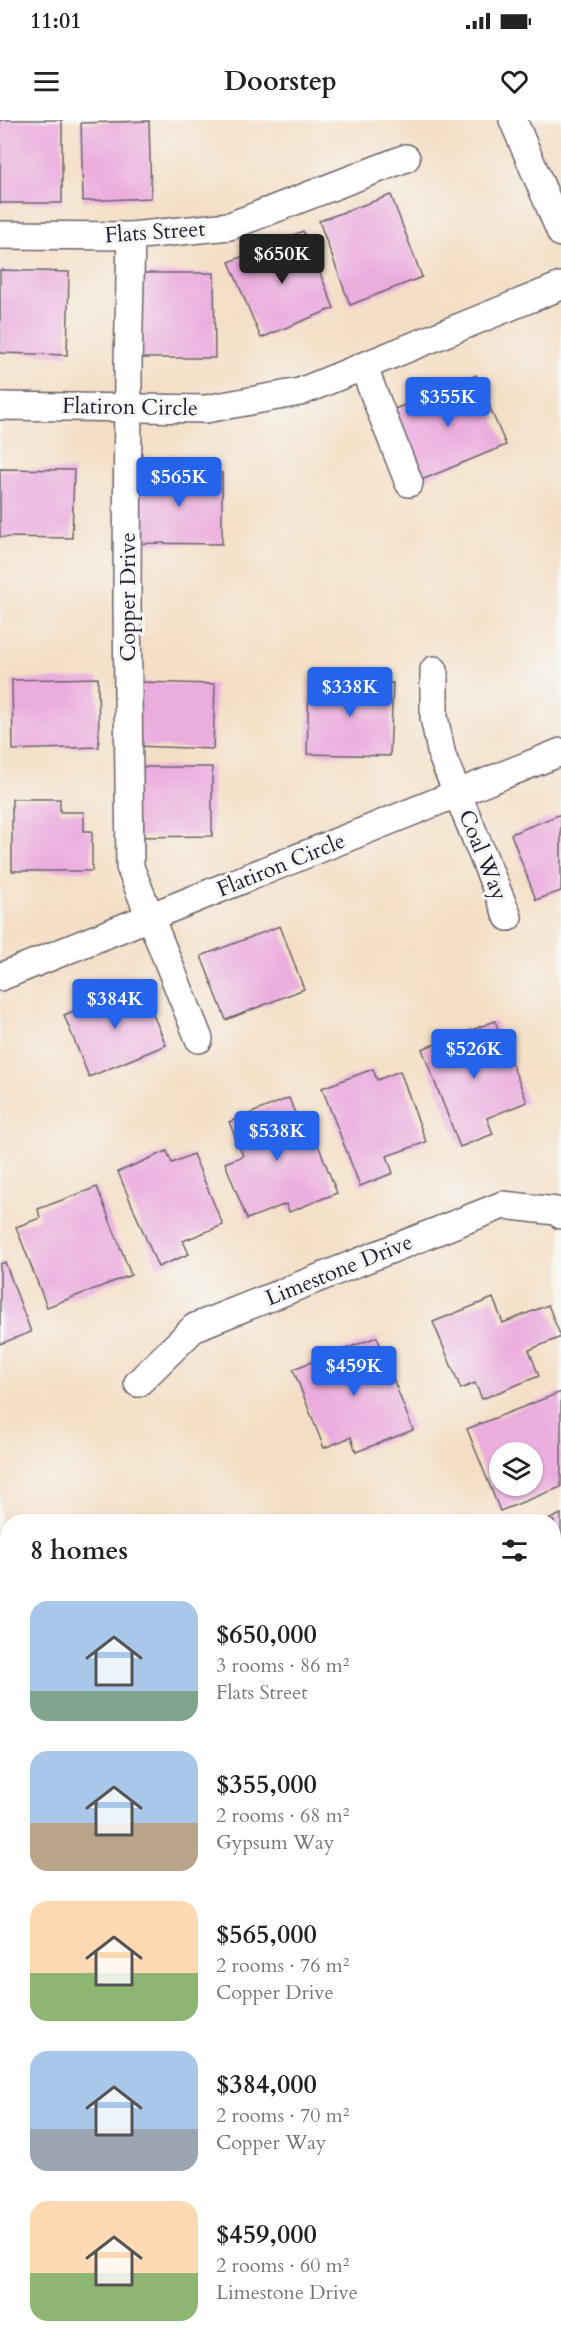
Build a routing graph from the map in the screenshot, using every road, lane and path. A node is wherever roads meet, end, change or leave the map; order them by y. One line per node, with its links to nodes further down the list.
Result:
1 (513, 120): 3 (street)
2 (406, 158): 5 (street, Flats Street)
3 (561, 233)
4 (0, 235): 5 (street, Flats Street)
5 (131, 236): 9 (street, Copper Drive)
6 (561, 286): 7 (street, Flatiron Circle)
7 (363, 366): 9 (street, Flatiron Circle); 10 (street)
8 (0, 406): 9 (street, Flatiron Circle)
9 (129, 407): 15 (street, Copper Drive)
10 (409, 483)
11 (434, 670): 13 (street, Coal Way)
12 (561, 752): 13 (street, Flatiron Circle)
13 (458, 793): 14 (street, Coal Way); 15 (street, Flatiron Circle)
14 (508, 917)
15 (149, 918): 16 (street, Flatiron Circle); 17 (street, Copper Drive)
16 (0, 977)
17 (199, 1040)
18 (561, 1215): 19 (street, Limestone Drive)
19 (138, 1383)

